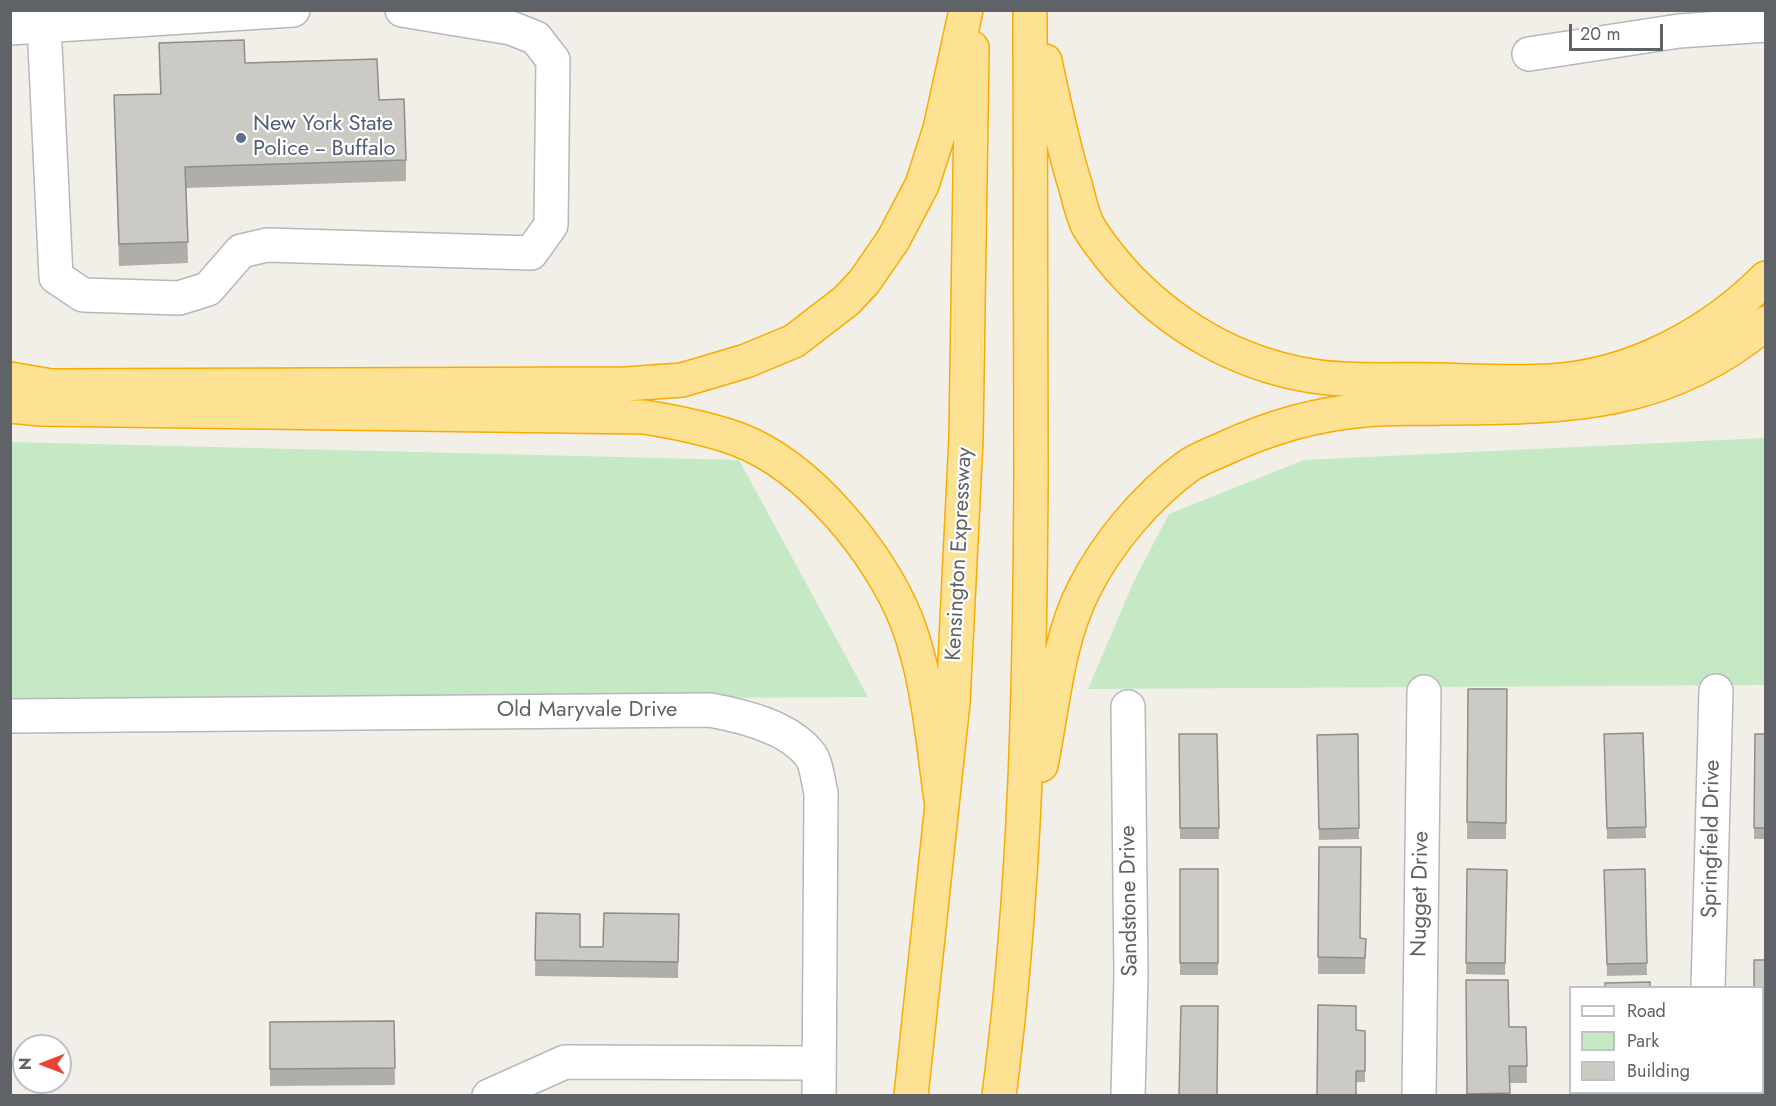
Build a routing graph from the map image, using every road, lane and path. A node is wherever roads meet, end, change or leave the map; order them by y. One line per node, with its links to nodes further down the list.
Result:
1 (293, 10): 7 (street)
2 (402, 10): 7 (street)
3 (966, 10): 13 (highway)
4 (972, 10): 19 (highway, Kensington Expressway)
5 (1030, 10): 20 (highway)
6 (1035, 10): 11 (highway)
7 (44, 24): 9 (street)
8 (1766, 25): 10 (street)
9 (10, 28)
10 (1528, 54)
11 (1766, 278)
12 (1766, 323): 20 (highway)
13 (10, 379)
14 (10, 406): 19 (highway)
15 (1716, 691): 21 (street, Springfield Drive)
16 (1424, 692): 28 (street, Nugget Drive)
17 (1128, 707): 27 (street, Sandstone Drive)
18 (10, 716): 22 (street, Old Maryvale Drive)
19 (942, 806): 25 (highway, Kensington Expressway)
20 (1021, 861): 26 (highway)
21 (1708, 986)
22 (819, 1063): 23 (street); 24 (street, Old Maryvale Drive)
23 (489, 1095)
24 (819, 1095)
25 (911, 1095)
26 (999, 1095)
27 (1128, 1095)
28 (1419, 1095)

